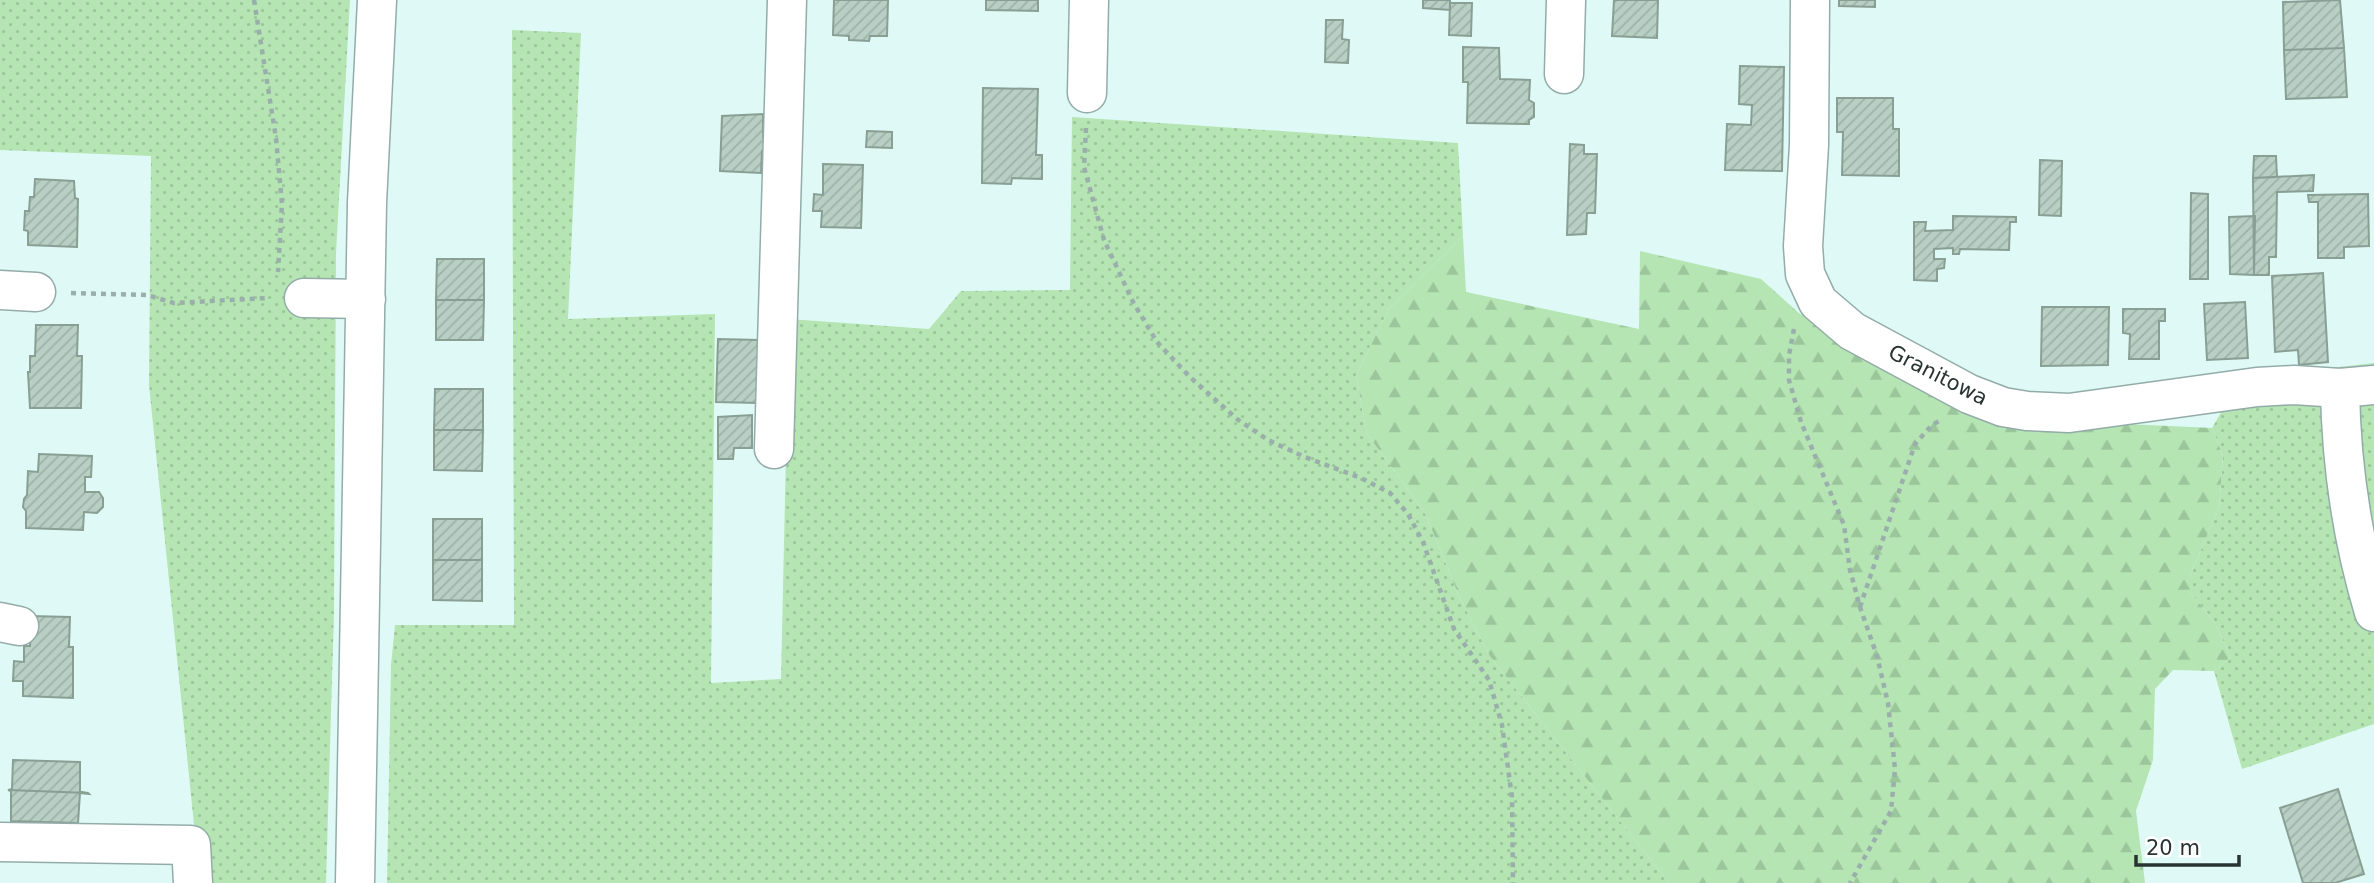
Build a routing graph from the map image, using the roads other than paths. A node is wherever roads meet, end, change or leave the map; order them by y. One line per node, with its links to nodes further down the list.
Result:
1 (377, 0): 9 (street)
2 (788, 0): 11 (street)
3 (1089, 0): 7 (street)
4 (1566, 0): 6 (street)
5 (1810, 0): 10 (street, Granitowa)
6 (1564, 74)
7 (1087, 93)
8 (286, 293): 9 (street)
9 (366, 299): 15 (street)
10 (2357, 387): 12 (street)
11 (774, 449)
12 (2374, 612)
13 (0, 842): 14 (street)
14 (193, 883)
15 (355, 883)

